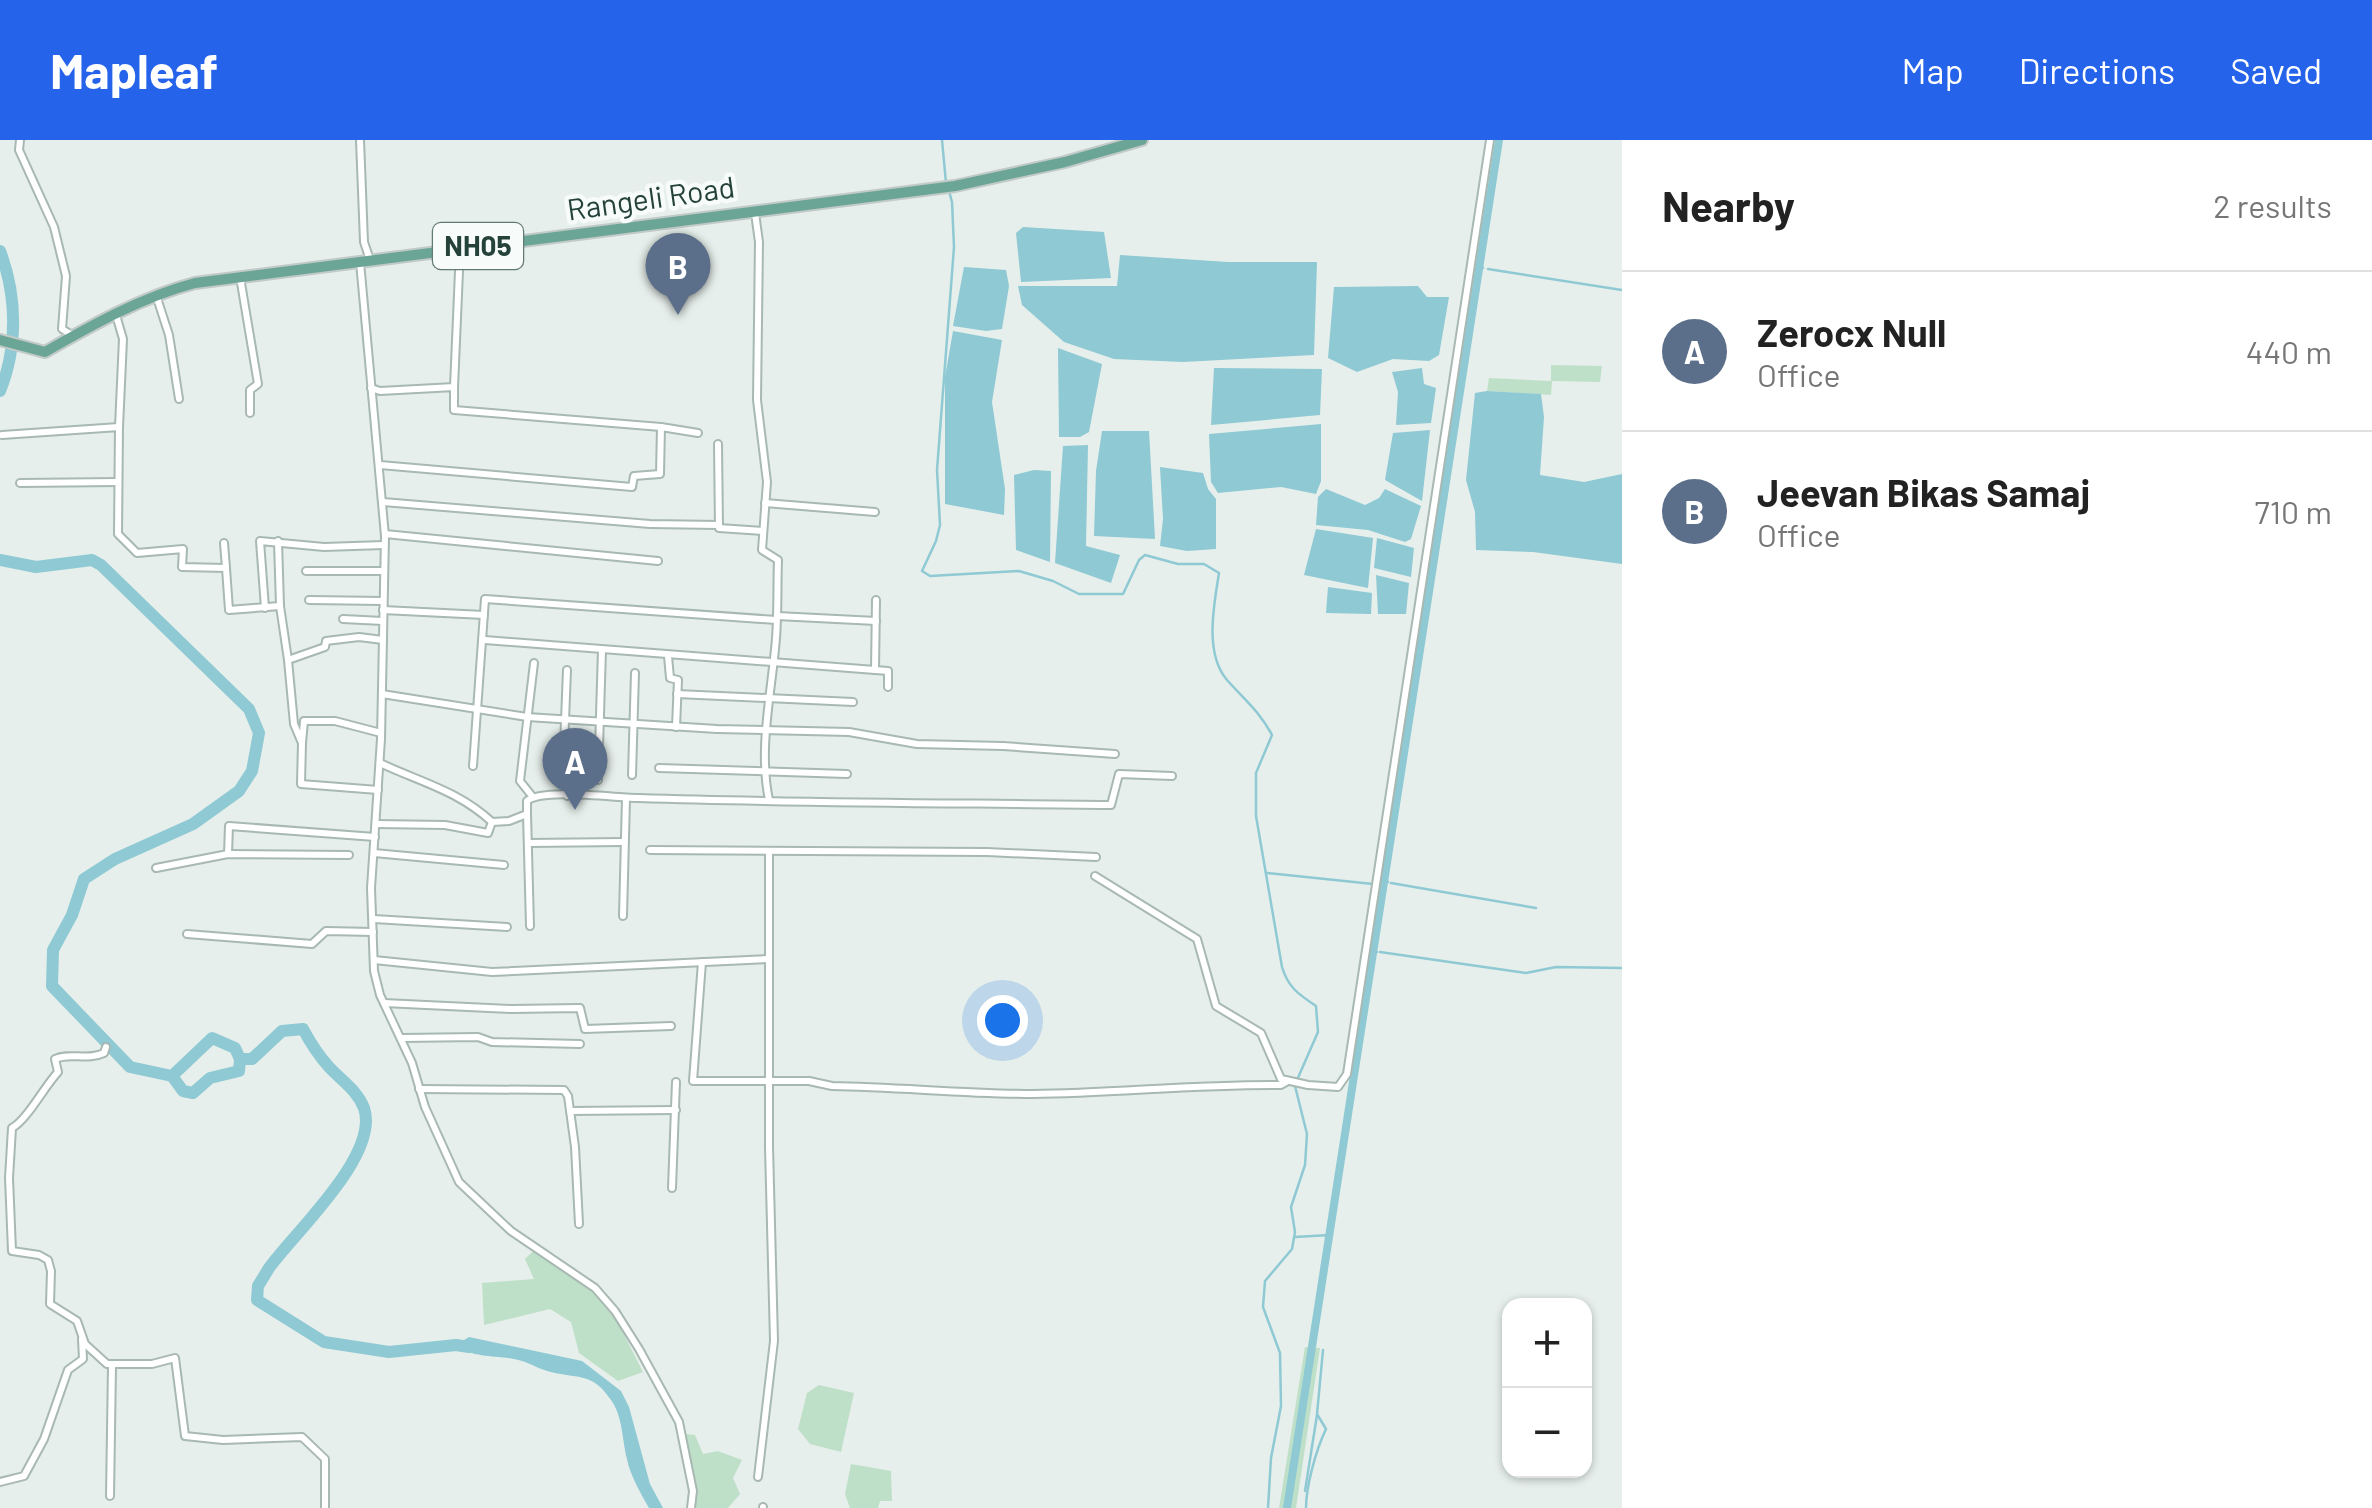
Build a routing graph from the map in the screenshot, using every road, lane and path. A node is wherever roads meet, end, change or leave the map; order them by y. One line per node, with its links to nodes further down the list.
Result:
1 (20, 140): 11 (street)
2 (360, 140): 7 (street)
3 (1142, 140): 5 (main road, Rangeli Road / NH05)
4 (1490, 140): 116 (street)
5 (754, 210): 6 (main road, Rangeli Road / NH05); 26 (street)
6 (460, 248): 7 (main road, Rangeli Road / NH05); 13 (street)
7 (365, 260): 8 (main road, Rangeli Road / NH05); 14 (street)
8 (240, 277): 9 (main road, Rangeli Road / NH05); 16 (street)
9 (156, 296): 10 (main road, Rangeli Road / NH05); 15 (street)
10 (116, 315): 11 (main road, Rangeli Road / NH05); 17 (street)
11 (73, 336): 12 (main road, Rangeli Road / NH05)
12 (0, 340)
13 (454, 386): 14 (street); 18 (street)
14 (371, 388): 22 (street)
15 (180, 399)
16 (250, 413)
17 (119, 427): 20 (street); 23 (street)
18 (661, 427): 19 (street); 22 (street)
19 (698, 433)
20 (2, 435)
21 (718, 444): 28 (street)
22 (380, 465): 25 (street)
23 (118, 482): 24 (street); 35 (street)
24 (20, 483)
25 (382, 502): 28 (street); 30 (street)
26 (765, 503): 27 (street); 29 (street)
27 (874, 512)
28 (719, 525): 29 (street)
29 (763, 531): 44 (street)
30 (384, 534): 33 (street); 34 (street)
31 (278, 542): 33 (street); 40 (street); 42 (street)
32 (224, 544): 35 (street)
33 (384, 545): 37 (street)
34 (658, 562)
35 (226, 568): 42 (street)
36 (306, 571): 37 (street)
37 (384, 571): 41 (street)
38 (310, 600): 41 (street)
39 (876, 600): 47 (street)
40 (280, 606): 42 (street); 52 (street)
41 (383, 606): 43 (street); 46 (street)
42 (265, 608)
43 (484, 615): 44 (street); 49 (street)
44 (777, 618): 47 (street); 54 (street)
45 (342, 619): 46 (street)
46 (383, 621): 48 (street)
47 (876, 621): 56 (street)
48 (382, 640): 52 (street); 59 (street)
49 (484, 640): 50 (street); 63 (street)
50 (602, 650): 51 (street); 66 (street)
51 (668, 656): 54 (street); 60 (street)
52 (288, 660): 71 (street)
53 (534, 663): 64 (street)
54 (772, 663): 56 (street); 61 (street)
55 (567, 670): 65 (street)
56 (875, 670): 58 (street)
57 (635, 673): 67 (street)
58 (888, 687)
59 (382, 694): 63 (street); 70 (street)
60 (677, 694): 61 (street); 68 (street)
61 (768, 699): 62 (street); 69 (street)
62 (853, 702)
63 (478, 710): 64 (street); 74 (street)
64 (527, 717): 65 (street); 82 (street)
65 (563, 720): 66 (street); 83 (street)
66 (599, 722): 67 (street); 80 (street)
67 (633, 725): 68 (street); 78 (street)
68 (676, 727): 69 (street)
69 (768, 731): 72 (street); 76 (street)
70 (381, 734): 71 (street); 73 (street)
71 (302, 743): 81 (street)
72 (1115, 754)
73 (380, 762): 81 (street); 87 (street)
74 (473, 766)
75 (660, 768): 76 (street)
76 (764, 771): 77 (street); 85 (street)
77 (846, 774)
78 (632, 775)
79 (1172, 776): 85 (street)
80 (598, 780)
81 (378, 790): 88 (street)
82 (532, 796): 83 (street); 86 (street)
83 (567, 796): 84 (street)
84 (626, 798): 85 (street); 90 (street)
85 (769, 800)
86 (527, 814): 87 (street); 91 (street)
87 (492, 822): 88 (street)
88 (376, 824): 89 (street)
89 (376, 837): 93 (street); 94 (street)
90 (624, 842): 91 (street); 101 (street)
91 (528, 843): 103 (street)
92 (650, 850): 97 (street)
93 (228, 854): 95 (street); 99 (street)
94 (374, 854): 98 (street); 102 (street)
95 (349, 855)
96 (770, 855): 107 (street)
97 (1096, 857)
98 (504, 865)
99 (156, 868)
100 (1095, 876): 116 (street)
101 (624, 916)
102 (373, 919): 104 (street); 105 (street)
103 (530, 926)
104 (507, 927)
105 (374, 932): 106 (street); 108 (street)
106 (187, 934)
107 (768, 959): 109 (street); 115 (street)
108 (374, 960): 109 (street); 110 (street)
109 (702, 962): 115 (street)
110 (384, 1003): 111 (street); 112 (street)
111 (671, 1026)
112 (402, 1038): 113 (street); 118 (street)
113 (580, 1044)
114 (106, 1047): 123 (street)
115 (768, 1080): 116 (street); 125 (street)
116 (1289, 1080)
117 (676, 1082): 119 (street)
118 (419, 1088): 120 (street); 129 (street)
119 (676, 1110): 120 (street); 121 (street)
120 (570, 1111): 122 (street)
121 (672, 1188)
122 (579, 1224)
123 (82, 1338): 124 (street); 126 (street)
124 (112, 1366): 127 (street); 128 (street)
125 (758, 1476)
126 (0, 1482)
127 (110, 1496)
128 (324, 1508)
129 (691, 1508)

